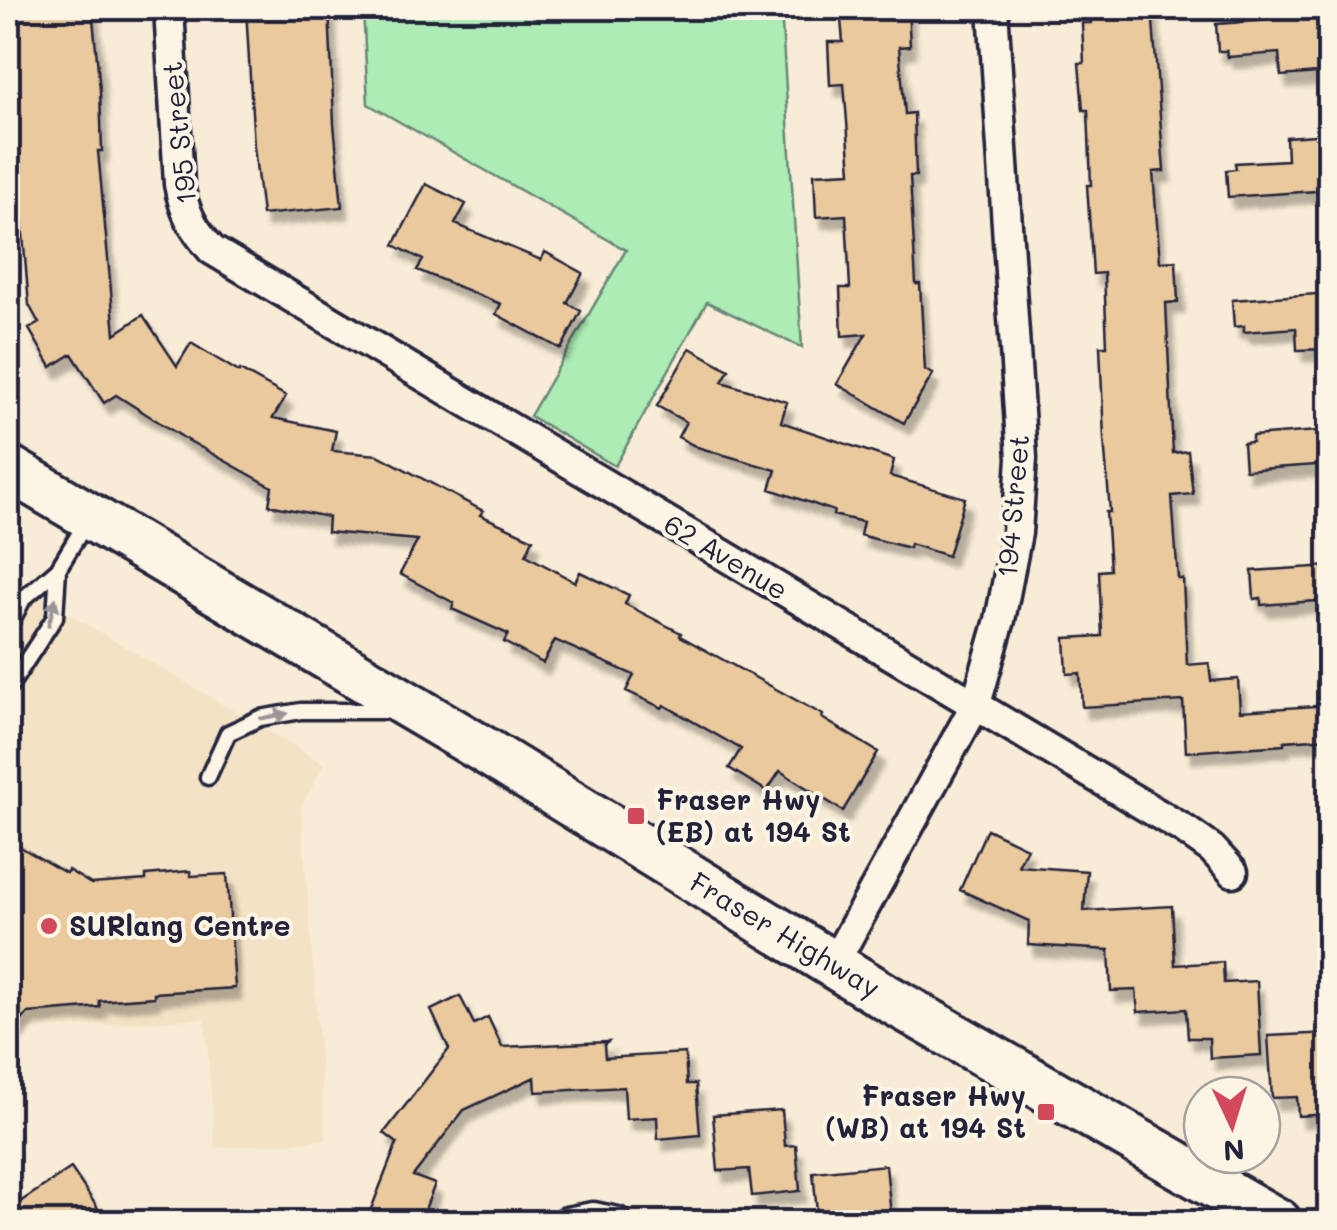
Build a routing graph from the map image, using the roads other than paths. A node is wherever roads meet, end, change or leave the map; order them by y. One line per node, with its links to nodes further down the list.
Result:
1 (168, 8): 3 (street, 195 Street)
2 (993, 8): 10 (street, 194 Street)
3 (212, 250): 10 (street, 62 Avenue)
4 (8, 468): 6 (main road, Fraser Highway)
5 (8, 486): 6 (main road, Fraser Highway)
6 (90, 516): 7 (lane); 11 (main road, Fraser Highway)
7 (58, 570): 8 (lane); 9 (lane, one-way to 7)
8 (8, 628)
9 (8, 689)
10 (976, 704): 13 (street, 62 Avenue); 14 (street, 194 Street)
11 (419, 712): 12 (lane, one-way to 11); 14 (main road, Fraser Highway)
12 (208, 777)
13 (1233, 872)
14 (834, 966): 17 (main road, Fraser Highway)
15 (567, 1222): 16 (street)
16 (617, 1222)
17 (1278, 1222)

